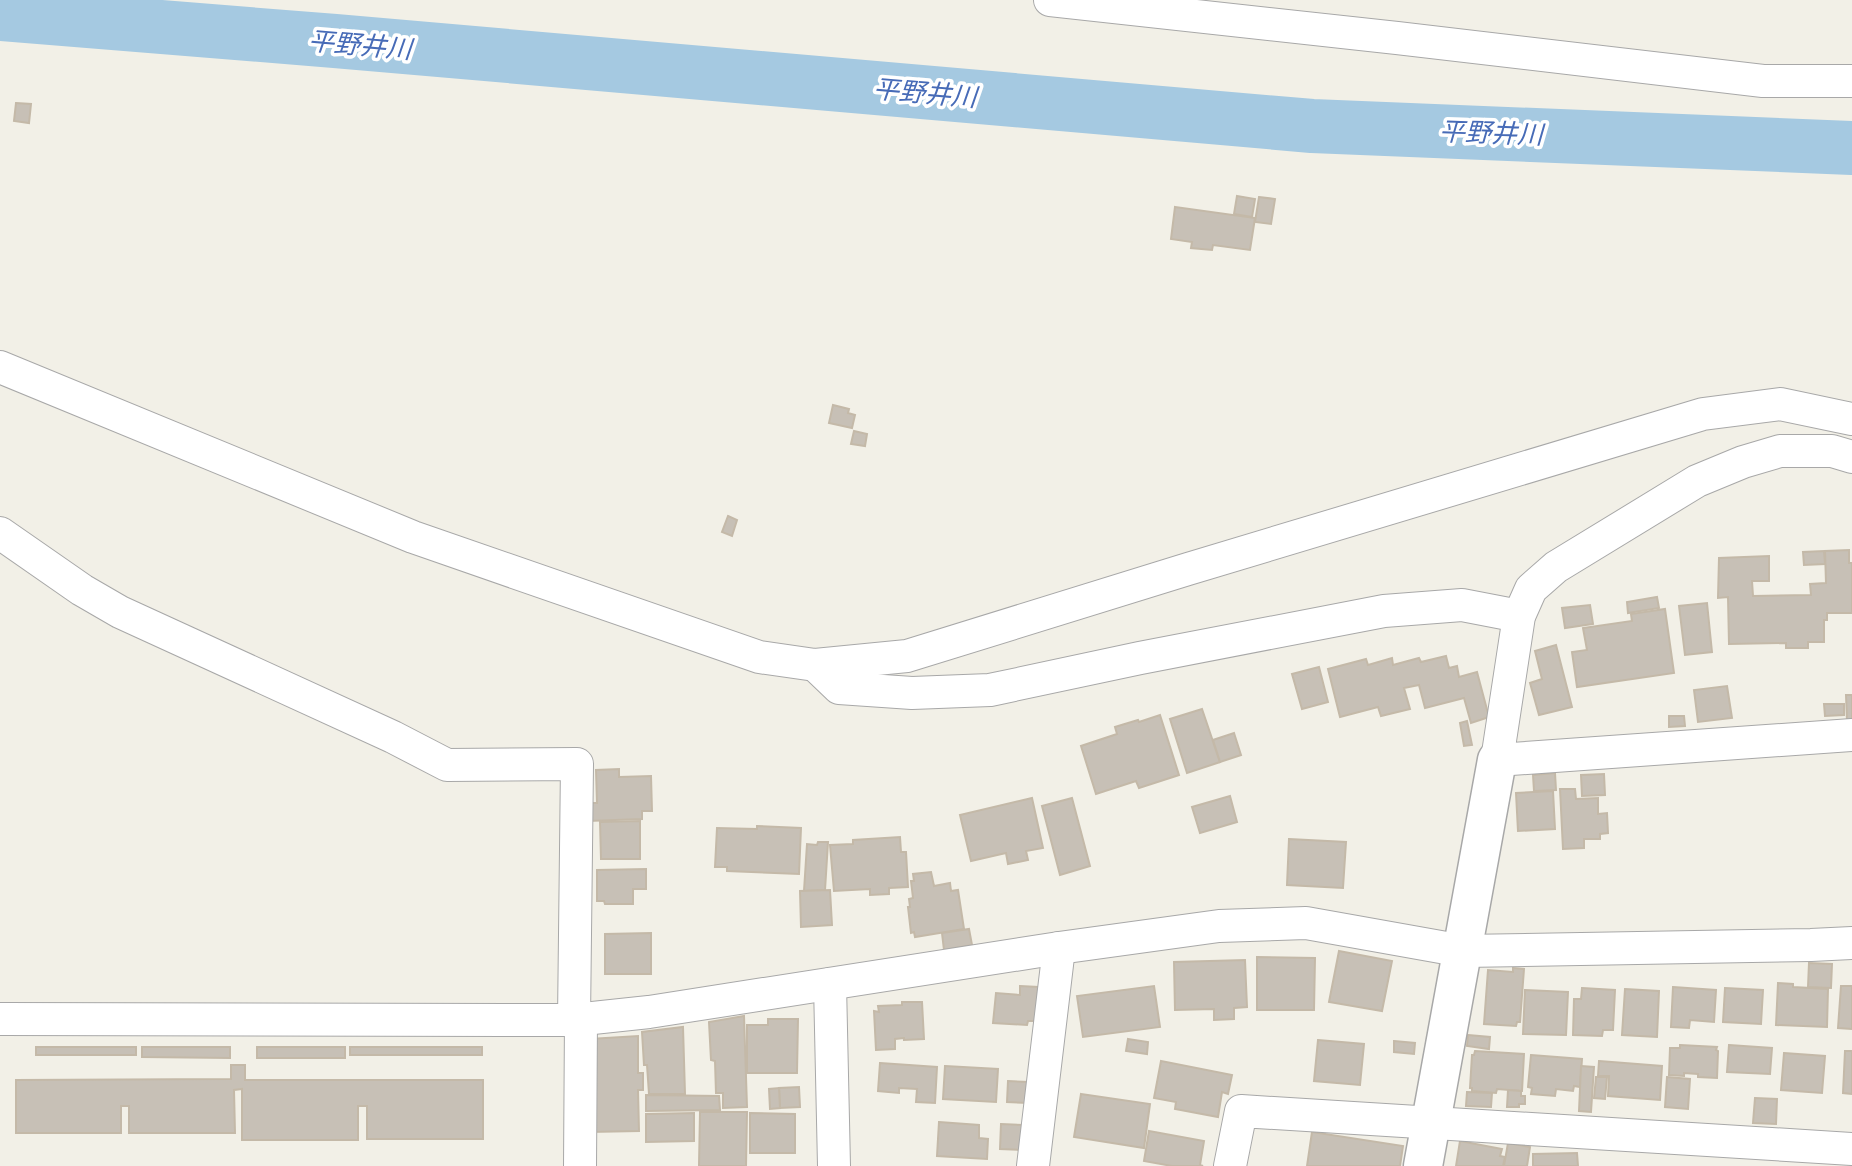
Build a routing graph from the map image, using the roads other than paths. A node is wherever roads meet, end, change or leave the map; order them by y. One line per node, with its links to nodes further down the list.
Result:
1 (1050, 0): 2 (street)
2 (1852, 81)
3 (0, 367): 8 (street)
4 (1852, 419): 8 (street)
5 (1852, 457): 7 (street)
6 (0, 533): 16 (street)
7 (1519, 615): 8 (street); 10 (street)
8 (815, 665)
9 (1852, 735): 10 (street)
10 (1497, 760): 13 (street)
11 (1852, 943): 13 (street)
12 (1059, 948): 13 (street); 14 (street); 21 (street)
13 (1463, 951): 17 (street)
14 (830, 984): 16 (street); 20 (street)
15 (0, 1019): 16 (street)
16 (578, 1019): 19 (street)
17 (1431, 1122): 18 (street); 22 (street); 23 (street)
18 (1852, 1149)
19 (580, 1166)
20 (834, 1166)
21 (1033, 1166)
22 (1230, 1166)
23 (1423, 1166)

